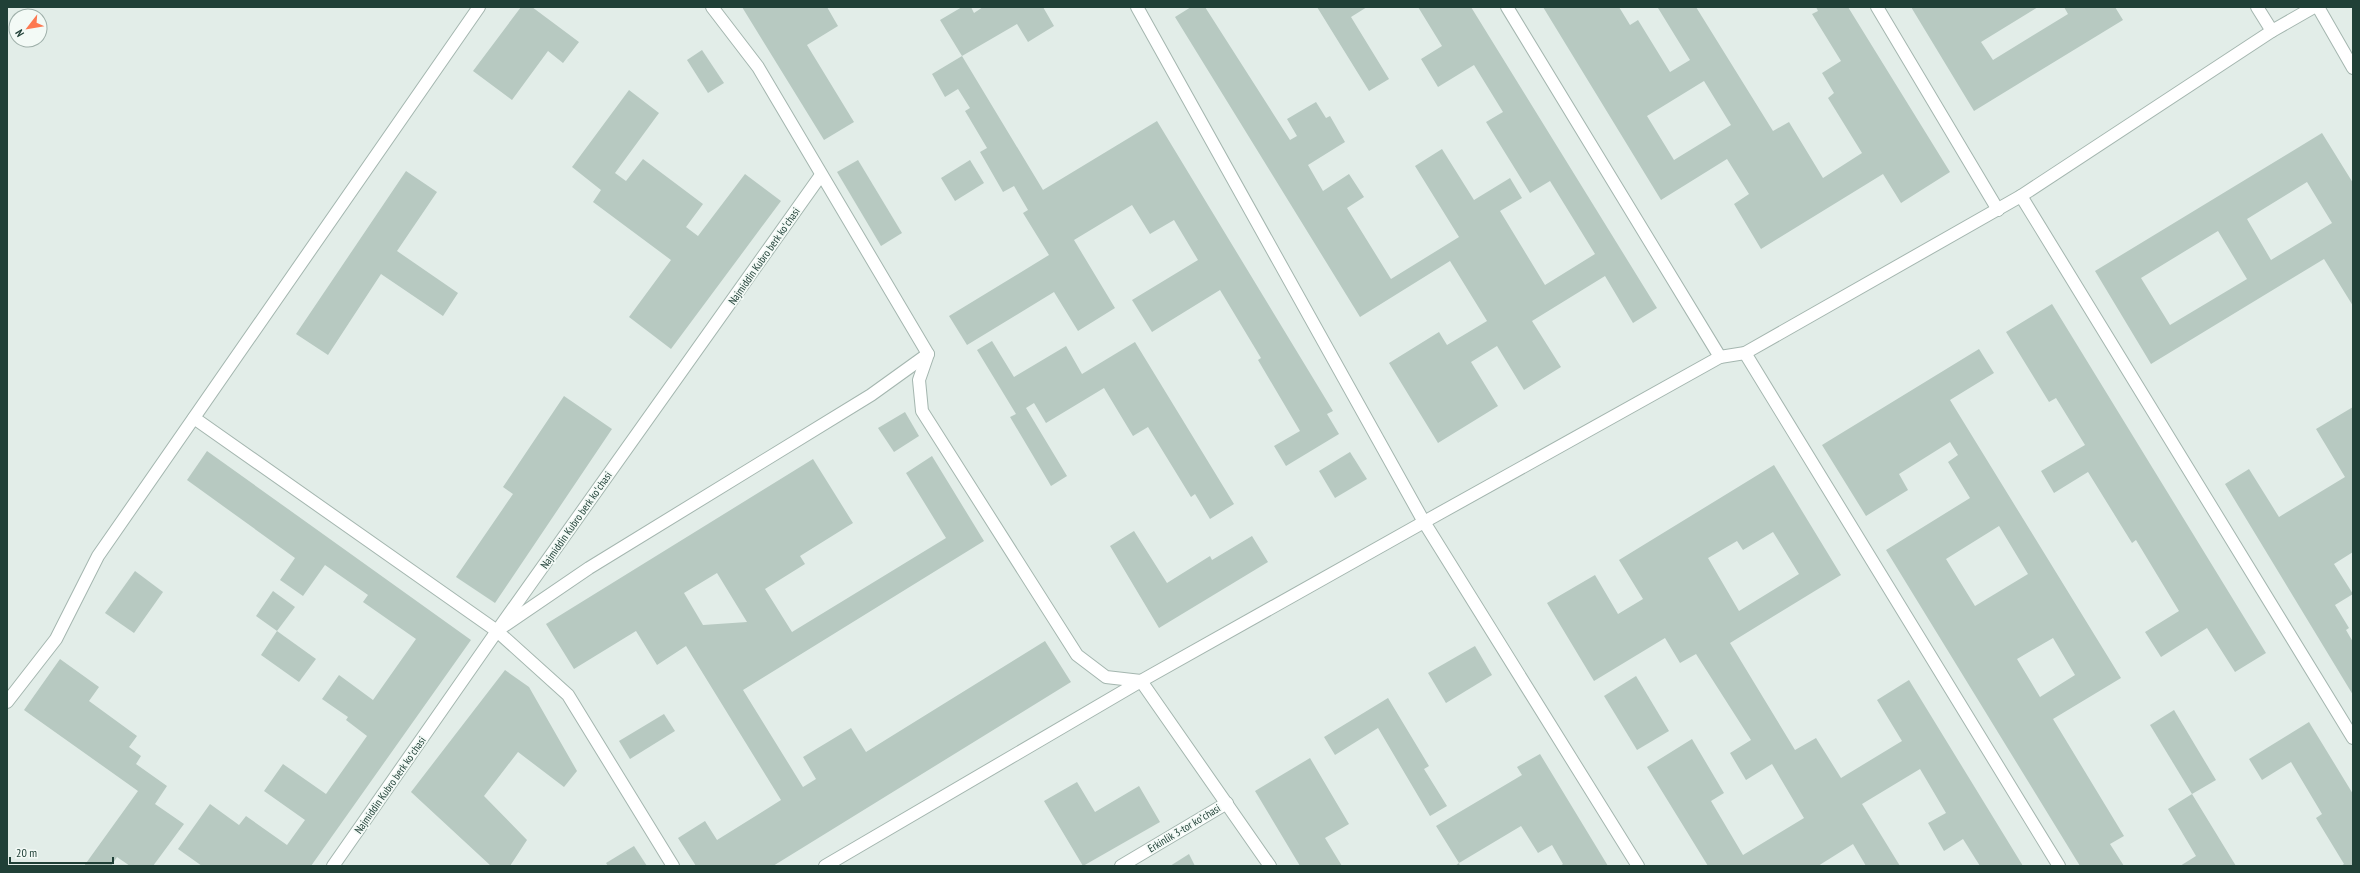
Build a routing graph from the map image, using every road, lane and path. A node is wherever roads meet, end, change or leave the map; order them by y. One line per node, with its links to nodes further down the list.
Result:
1 (479, 7): 17 (street)
2 (712, 7): 11 (street)
3 (1137, 7): 18 (street)
4 (1507, 7): 16 (street)
5 (1877, 7): 13 (street)
6 (2257, 7): 9 (street)
7 (2314, 7): 9 (street)
8 (2318, 7): 10 (street)
9 (2272, 32): 12 (street)
10 (2353, 68)
11 (821, 175): 15 (street); 19 (street, Najmiddin Kubro berk koʻchasi)
12 (2021, 196): 13 (street); 22 (street)
13 (1998, 210): 14 (street)
14 (1744, 353): 16 (street); 30 (street)
15 (928, 354): 19 (street); 20 (street)
16 (1720, 357): 18 (street)
17 (194, 418): 19 (street); 21 (street)
18 (1424, 522): 20 (street); 29 (street)
19 (497, 631): 24 (street, Najmiddin Kubro berk koʻchasi); 25 (street)
20 (1141, 681): 23 (street); 26 (street)
21 (7, 702)
22 (2353, 738)
23 (1227, 803): 27 (street, Erkinlik 3-tor koʻchasi); 28 (street)
24 (333, 866)
25 (673, 866)
26 (825, 866)
27 (1121, 866)
28 (1270, 866)
29 (1638, 866)
30 (2059, 866)

